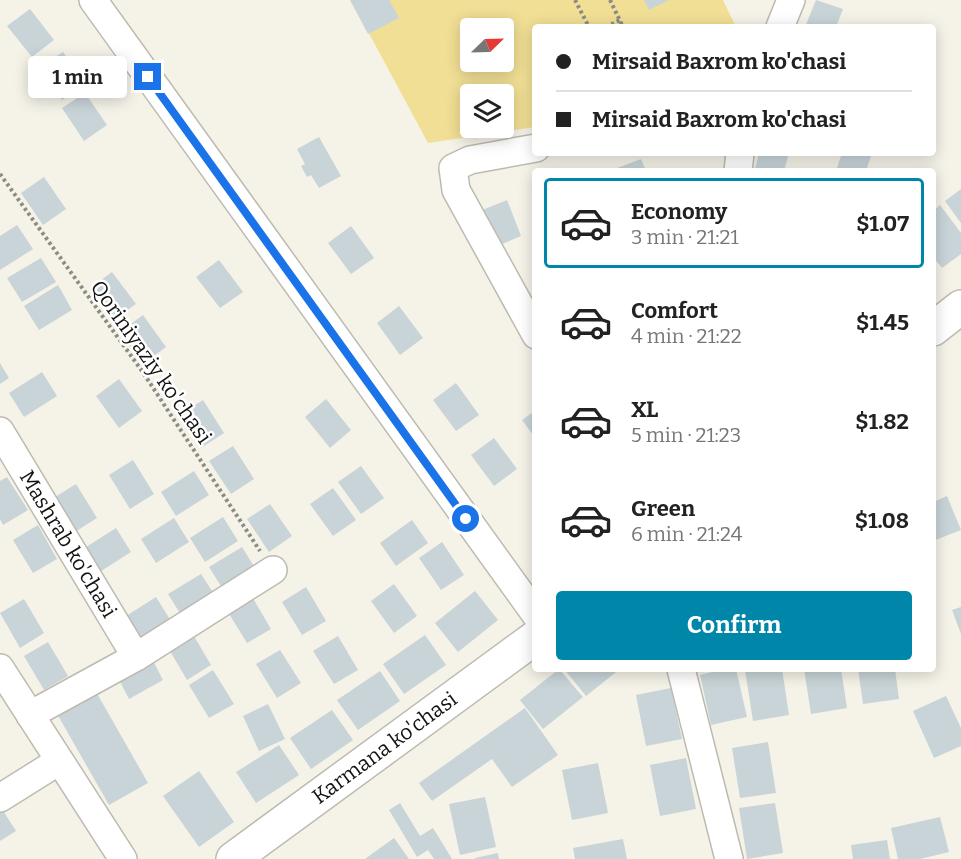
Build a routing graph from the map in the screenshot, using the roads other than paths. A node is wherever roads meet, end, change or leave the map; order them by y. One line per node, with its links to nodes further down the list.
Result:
1 (93, 0): 10 (street)
2 (791, 0): 3 (street)
3 (781, 24)
4 (532, 149): 7 (street)
5 (961, 307): 6 (main road)
6 (936, 327)
7 (532, 328)
8 (0, 431): 12 (street, Mashrab ko'chasi)
9 (273, 570): 12 (street)
10 (532, 609)
11 (532, 640): 19 (main road, Karmana ko'chasi)
12 (136, 657): 15 (street)
13 (0, 668): 15 (street)
14 (682, 672): 20 (street)
15 (30, 715): 16 (street)
16 (59, 761): 17 (street); 18 (street)
17 (0, 798)
18 (123, 859)
19 (233, 859)
20 (729, 859)

